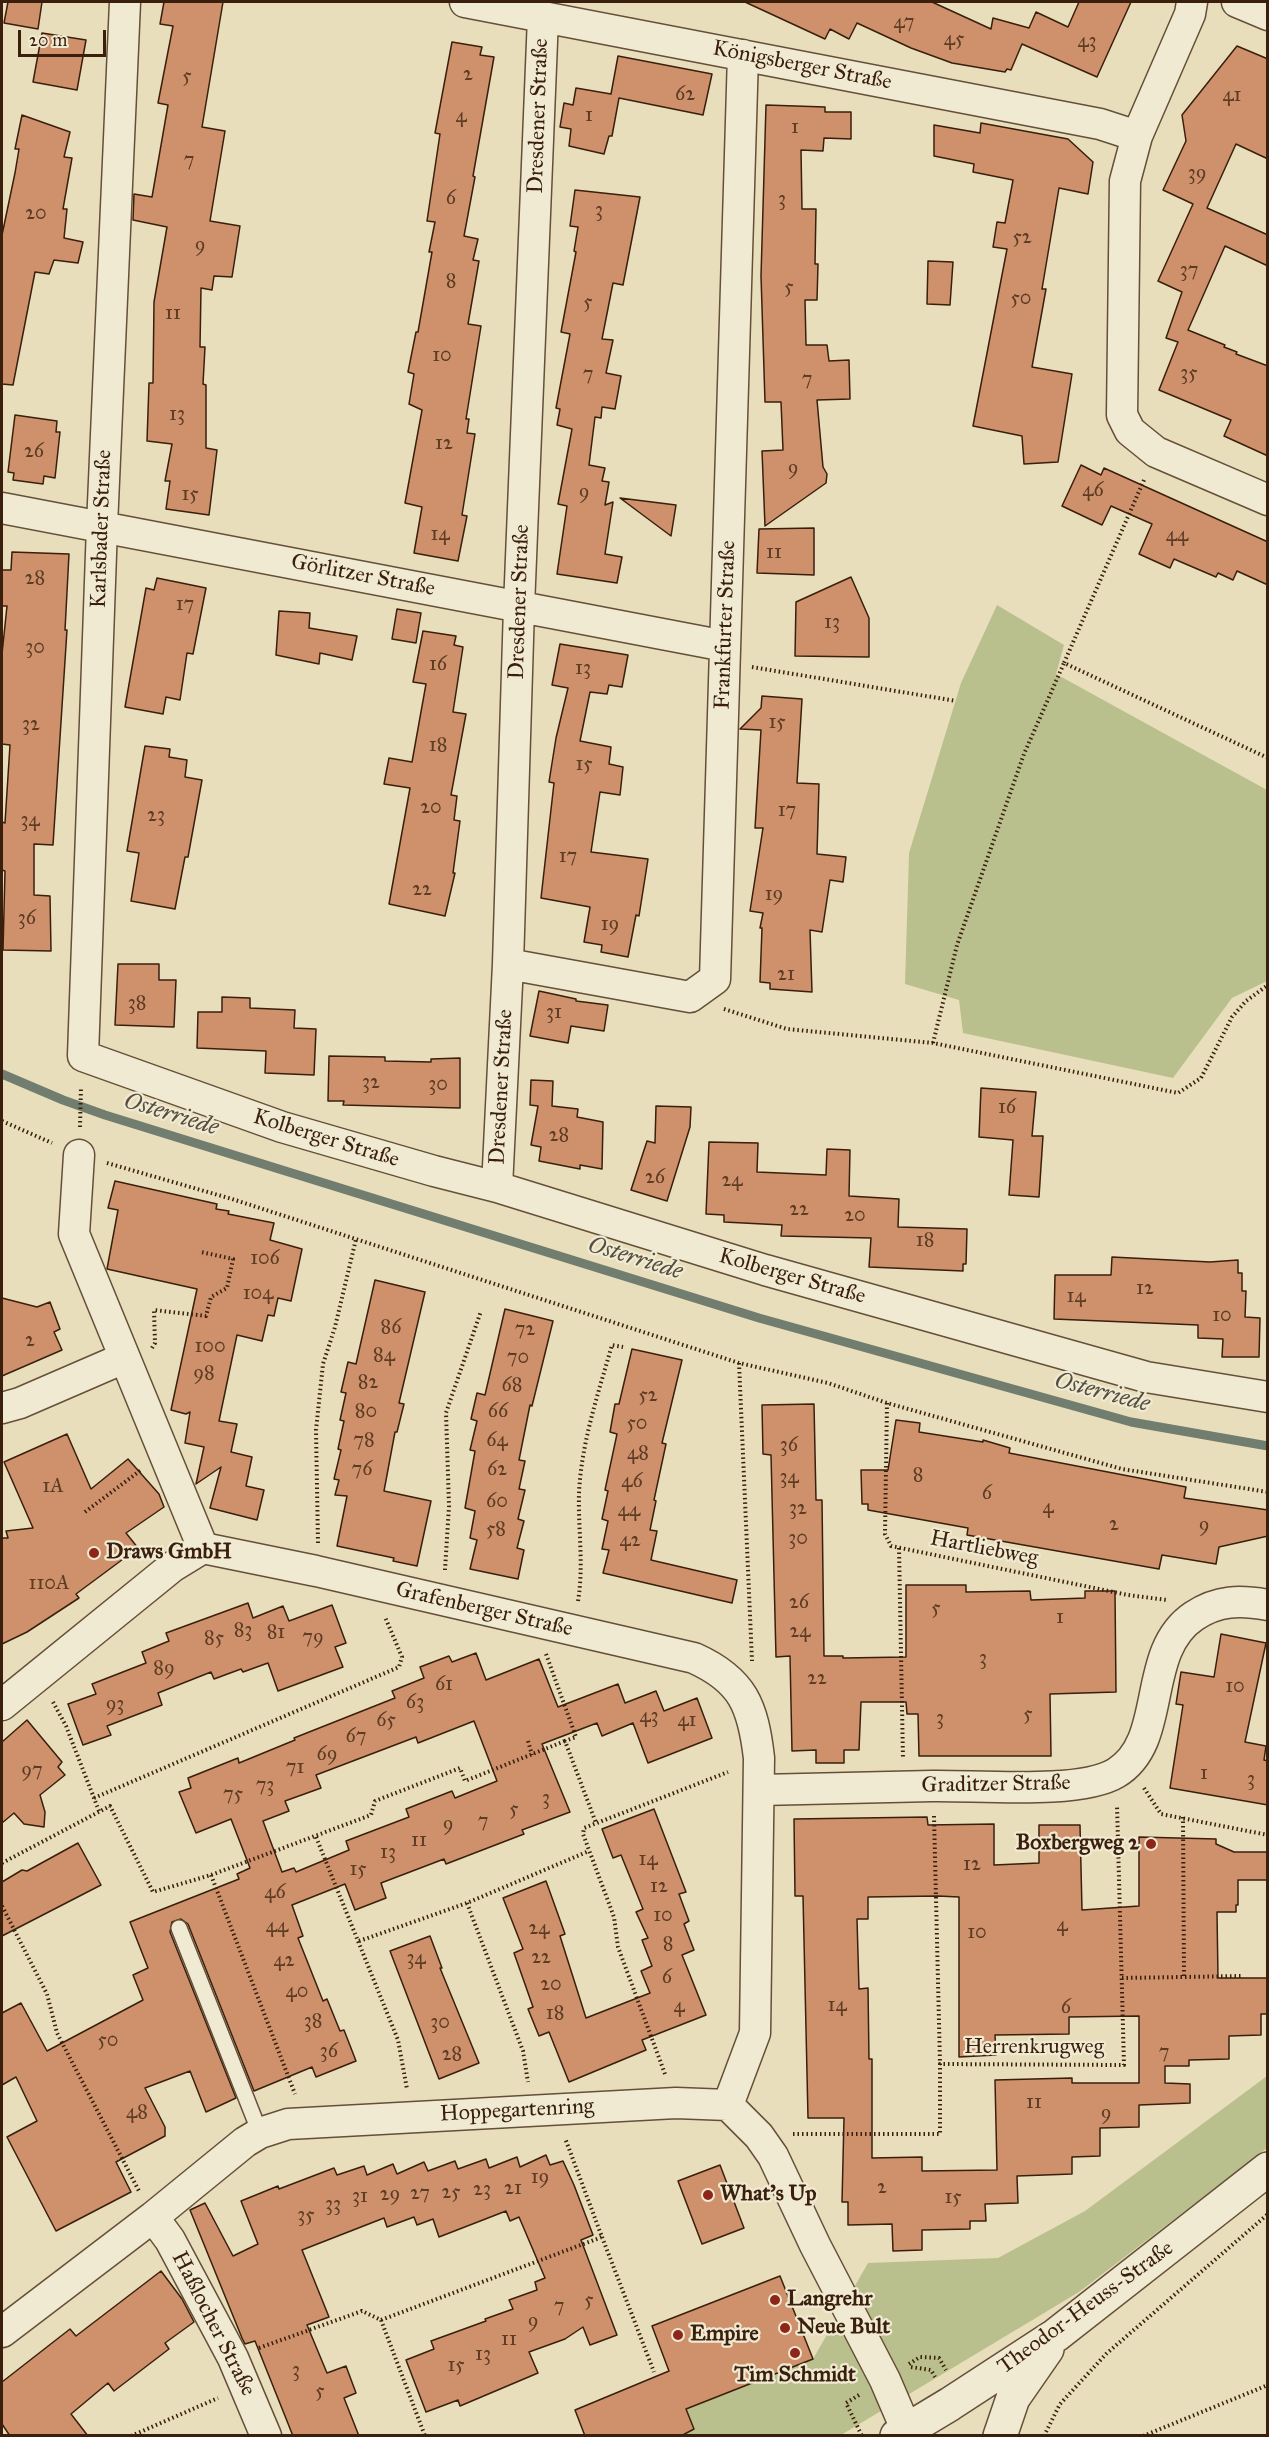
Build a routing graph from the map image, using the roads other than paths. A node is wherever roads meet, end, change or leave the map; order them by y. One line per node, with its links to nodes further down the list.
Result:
1 (125, 2): 11 (street, Karlsbader Straße)
2 (465, 2): 6 (street, Königsberger Straße)
3 (1192, 2): 8 (street)
4 (1237, 2): 5 (street)
5 (1268, 15)
6 (543, 17): 7 (street, Königsberger Straße); 12 (street, Dresdener Straße)
7 (743, 55): 8 (street, Königsberger Straße); 13 (street, Frankfurter Straße)
8 (1137, 136): 9 (street)
9 (1268, 500)
10 (2, 508): 11 (street, Görlitzer Straße)
11 (102, 526): 12 (street, Görlitzer Straße); 15 (street, Karlsbader Straße)
12 (519, 607): 13 (street, Görlitzer Straße); 14 (street, Dresdener Straße)
13 (725, 657): 14 (street, Frankfurter Straße)
14 (508, 964): 17 (street, Dresdener Straße)
15 (83, 1056): 17 (street, Kolberger Straße)
16 (79, 1155): 18 (street)
17 (497, 1187): 19 (street, Kolberger Straße)
18 (128, 1369): 20 (street); 21 (street)
19 (1268, 1397)
20 (2, 1408)
21 (203, 1548): 23 (street); 24 (street, Grafenberger Straße)
22 (1268, 1605): 24 (street, Graditzer Straße)
23 (2, 1705)
24 (760, 1790): 26 (street, Grafenberger Straße)
25 (179, 1928): 27 (lane)
26 (728, 2105): 27 (street, Hoppegartenring); 32 (street)
27 (260, 2133): 29 (street, Hoppegartenring)
28 (1268, 2169): 31 (street, Theodor-Heuss-Straße)
29 (153, 2217): 30 (street, Hoppegartenring); 33 (street, Haßlocher Straße)
30 (2, 2332)
31 (1056, 2335): 32 (street, Theodor-Heuss-Straße); 34 (street)
32 (904, 2434)
33 (266, 2436)
34 (1000, 2436)

